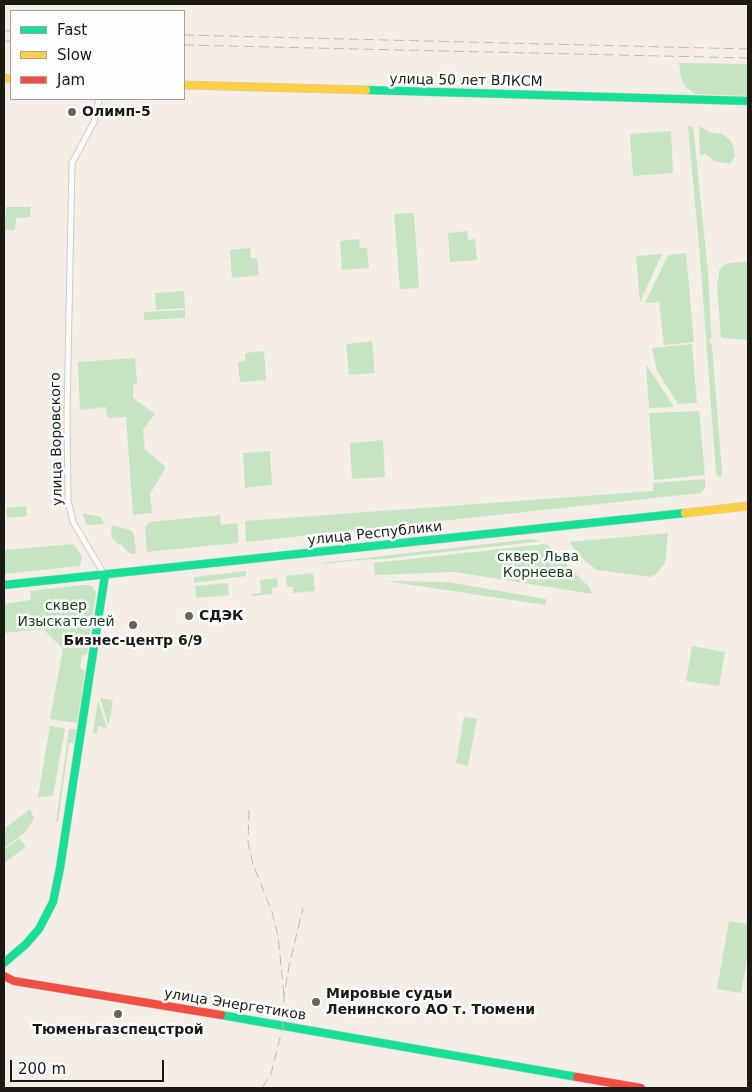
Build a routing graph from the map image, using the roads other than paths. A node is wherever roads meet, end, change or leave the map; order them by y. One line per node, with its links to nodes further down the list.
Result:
1 (185, 85): 3 (street, улица 50 лет ВЛКСМ)
2 (99, 100): 5 (street, улица Воровского)
3 (748, 101)
4 (748, 506): 5 (street, улица Республики)
5 (105, 575): 6 (street, улица Республики); 7 (street)
6 (4, 585)
7 (4, 963)
8 (4, 976): 9 (street, улица Энергетиков)
9 (641, 1088)

